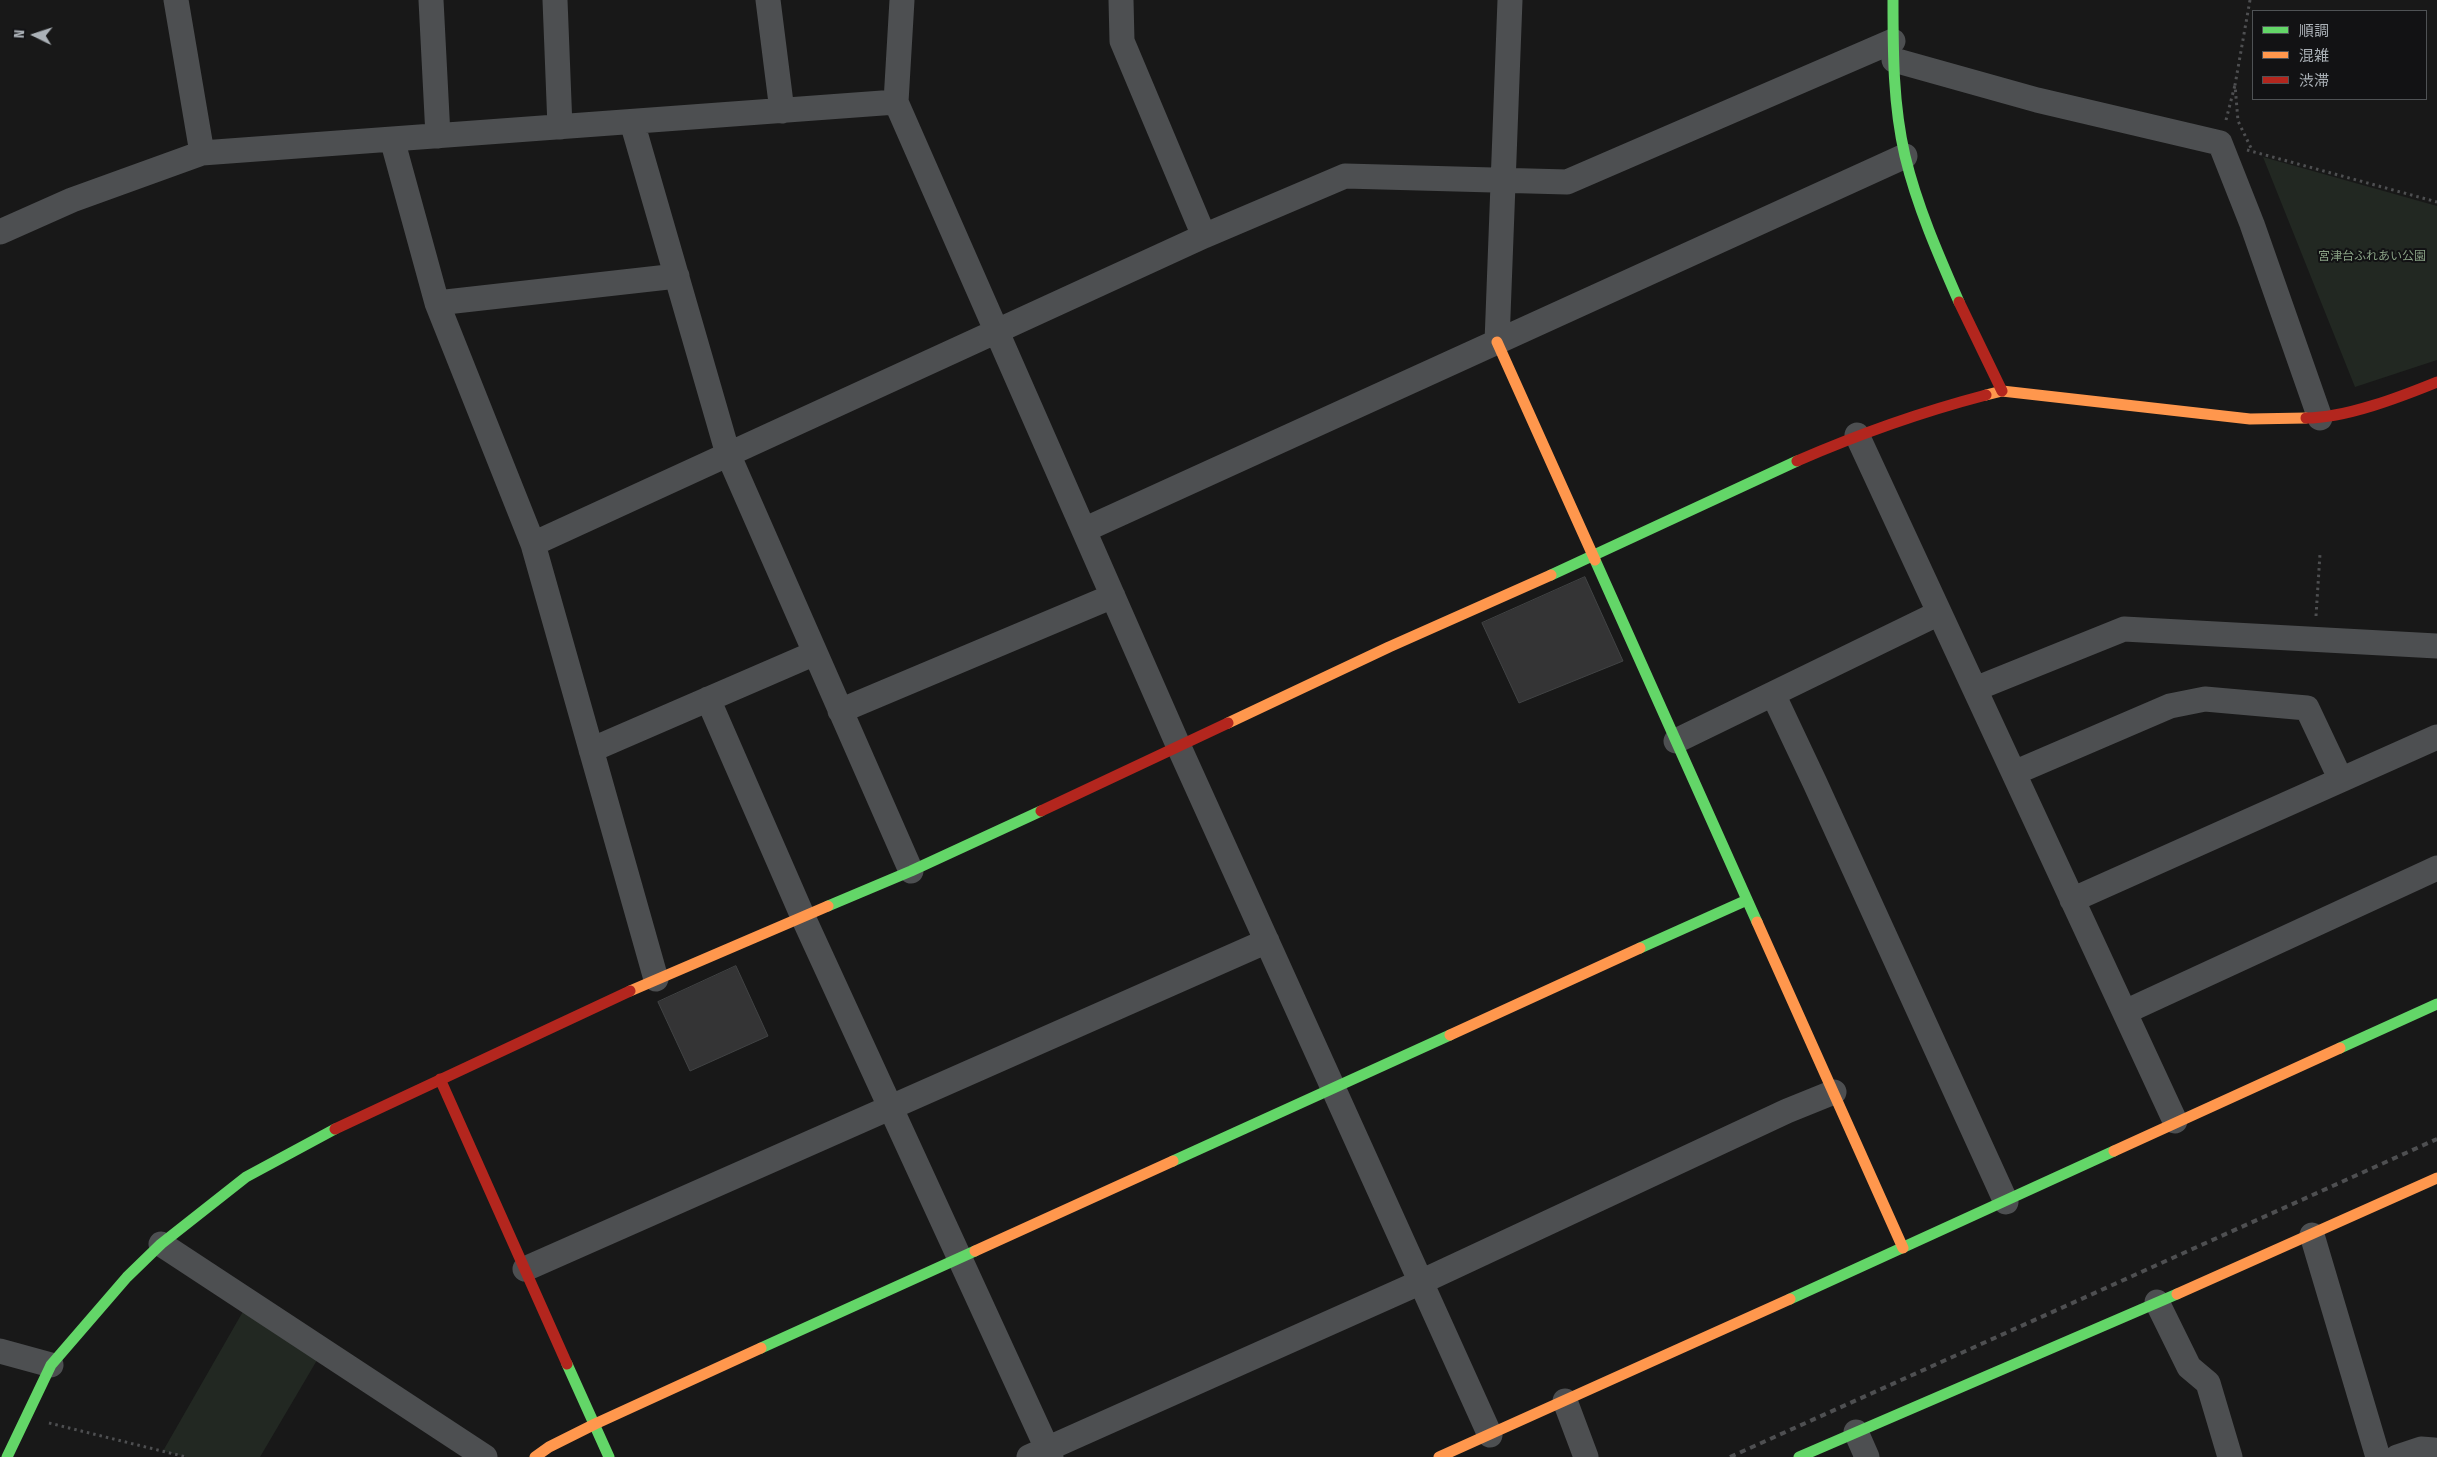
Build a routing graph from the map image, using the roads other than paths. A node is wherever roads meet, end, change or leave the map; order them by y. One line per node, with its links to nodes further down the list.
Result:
1 (176, 0): 16 (street)
2 (432, 0): 14 (street)
3 (555, 0): 13 (street)
4 (768, 0): 11 (street)
5 (902, 0): 10 (street)
6 (1122, 0): 20 (street)
7 (1510, 0): 18 (street)
8 (1893, 0): 9 (street)
9 (1894, 51): 17 (street); 18 (street); 27 (street)
10 (896, 102): 11 (street); 23 (street)
11 (782, 111): 12 (street)
12 (632, 122): 13 (street); 21 (street)
13 (560, 127): 14 (street)
14 (438, 136): 15 (street)
15 (392, 139): 16 (street); 22 (street)
16 (202, 153): 19 (street)
17 (1905, 156): 24 (street); 26 (street)
18 (1502, 181): 20 (street); 24 (street)
19 (0, 232)
20 (1204, 236): 23 (street)
21 (677, 276): 22 (street); 29 (street)
22 (437, 303): 31 (street)
23 (997, 332): 29 (street); 30 (street)
24 (1497, 342): 30 (street); 32 (street)
25 (2437, 382): 27 (street)
26 (2002, 390): 27 (street); 28 (street)
27 (2320, 418)
28 (1857, 435): 32 (street); 34 (street)
29 (728, 454): 31 (street); 36 (street)
30 (1084, 530): 33 (street)
31 (533, 544): 44 (street)
32 (1593, 556): 42 (street); 43 (street)
33 (1113, 596): 40 (street); 43 (street)
34 (1940, 613): 37 (street); 38 (street)
35 (2437, 646): 37 (street)
36 (815, 653): 39 (street); 40 (street)
37 (1975, 689): 45 (street)
38 (1773, 694): 42 (street); 62 (street)
39 (708, 699): 44 (street); 51 (street)
40 (840, 711): 48 (street)
41 (2437, 737): 46 (street)
42 (1676, 741): 49 (street)
43 (1179, 747): 48 (street); 52 (street)
44 (591, 750): 53 (street)
45 (2014, 773): 46 (street); 50 (street)
46 (2341, 780): 50 (street)
47 (2437, 868): 55 (street)
48 (910, 871): 51 (street)
49 (1747, 900): 57 (street); 58 (street)
50 (2072, 900): 55 (street)
51 (803, 917): 53 (street); 59 (street)
52 (1267, 941): 57 (street); 59 (street)
53 (656, 979): 56 (street)
54 (2437, 1004): 60 (street)
55 (2125, 1012): 60 (street)
56 (440, 1079): 64 (street); 67 (street)
57 (1333, 1088): 66 (street); 68 (street)
58 (1834, 1092): 65 (street); 68 (street)
59 (890, 1108): 66 (street); 67 (street)
60 (2175, 1121): 62 (street)
61 (2437, 1178): 63 (street)
62 (2006, 1202): 65 (street)
63 (2312, 1235): 69 (street); 86 (street)
64 (161, 1244): 71 (street); 78 (street)
65 (1904, 1248): 72 (street)
66 (959, 1258): 73 (street); 76 (street)
67 (525, 1269): 73 (street)
68 (1421, 1282): 75 (street); 76 (street)
69 (2156, 1302): 74 (street); 85 (street)
70 (0, 1351): 71 (street)
71 (51, 1365): 77 (street)
72 (1566, 1400): 75 (street); 82 (street)
73 (594, 1424): 79 (street); 80 (street)
74 (1856, 1432): 83 (street); 84 (street)
75 (1490, 1435): 81 (street)
76 (1042, 1454)
77 (8, 1457)
78 (485, 1457)
79 (535, 1457)
80 (609, 1457)
81 (1439, 1457)
82 (1586, 1457)
83 (1799, 1457)
84 (1867, 1457)
85 (2230, 1457)
86 (2378, 1457)
87 (2397, 1457): 88 (street)
88 (2437, 1457)

